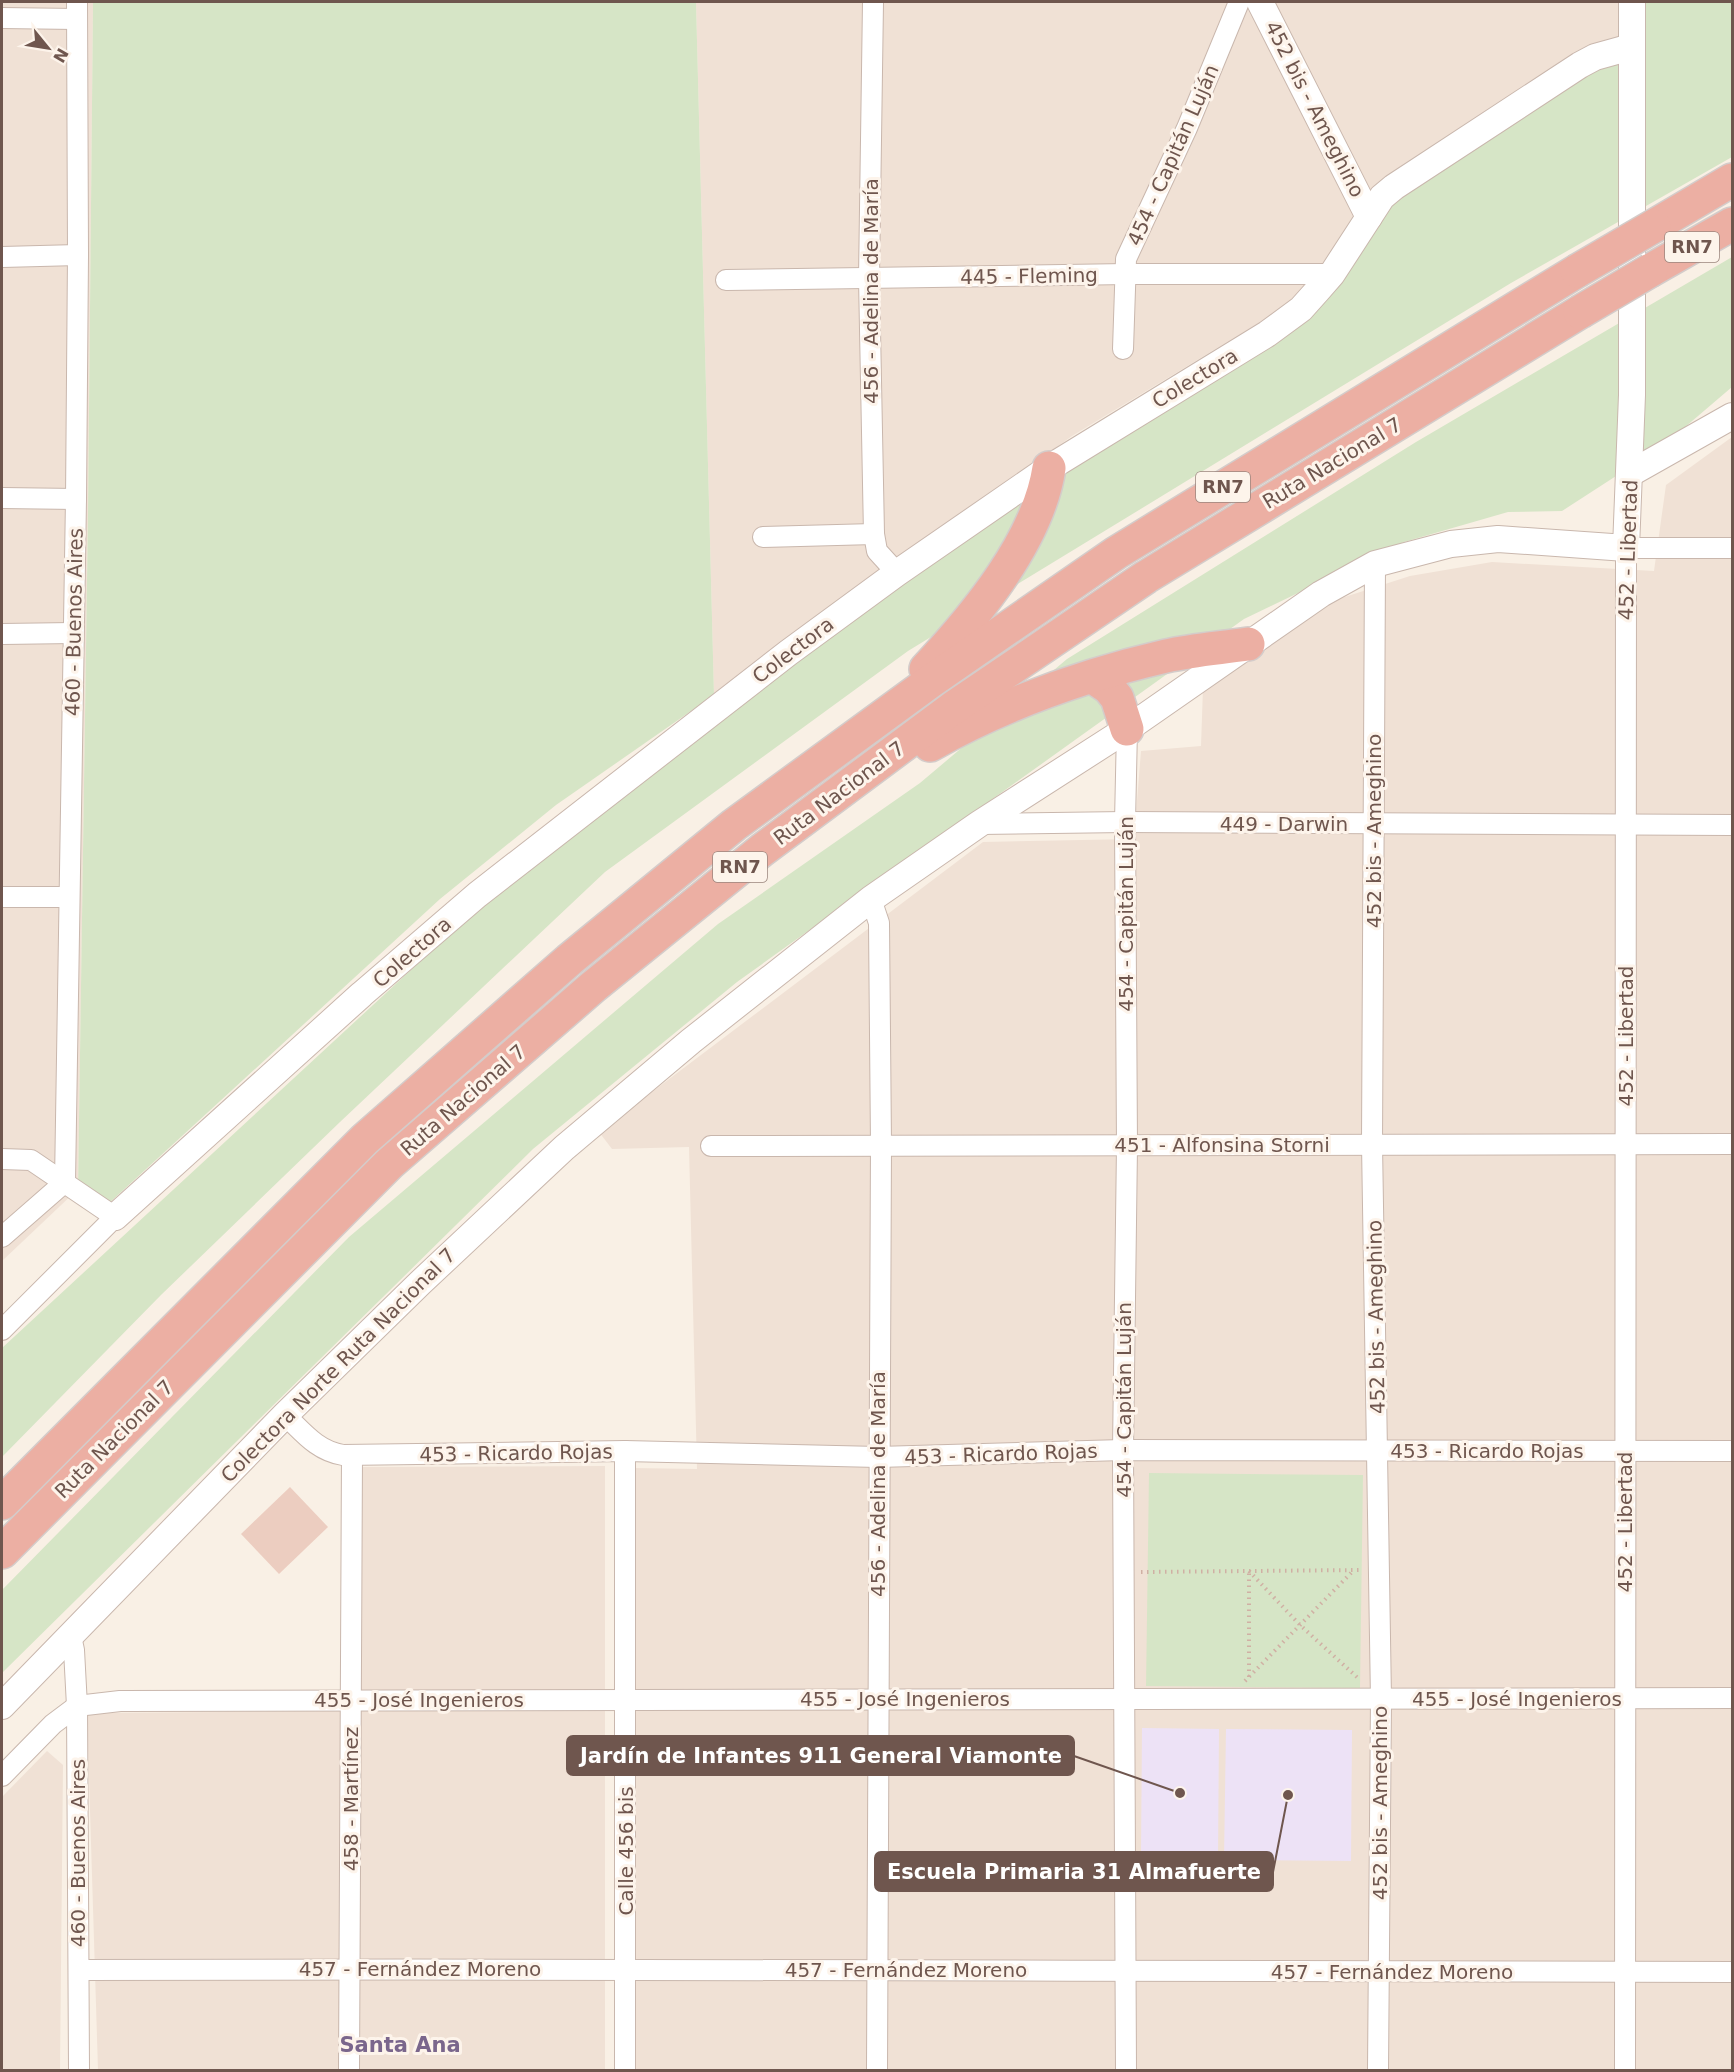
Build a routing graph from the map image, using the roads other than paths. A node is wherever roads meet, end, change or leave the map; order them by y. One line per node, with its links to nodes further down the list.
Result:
1 (873, 2): 15 (street, 456 - Adelina de María)
2 (1239, 2): 13 (street, 454 - Capitán Luján)
3 (1260, 2): 9 (street, 452 bis - Ameghino)
4 (1632, 2): 7 (street, 452 - Libertad)
5 (77, 10): 6 (street); 11 (street, 460 - Buenos Aires)
6 (2, 18)
7 (1631, 47): 9 (street, Colectora); 20 (street, 452 - Libertad)
8 (1732, 180): 33 (highway, Ruta Nacional 7 / RN7, bridge)
9 (1369, 217): 14 (street, Colectora)
10 (1732, 224): 35 (highway, Ruta Nacional 7 / RN7, bridge)
11 (78, 255): 12 (street); 22 (street, 460 - Buenos Aires)
12 (2, 257)
13 (1126, 274): 14 (street, 445 - Fleming); 15 (street, 445 - Fleming); 17 (street, 454 - Capitán Luján)
14 (1332, 274): 19 (street, Colectora)
15 (869, 278): 16 (street, 445 - Fleming); 23 (street, 456 - Adelina de María)
16 (726, 280)
17 (1123, 349)
18 (1732, 416): 20 (street)
19 (1049, 468): 28 (street, Colectora); 33 (highway)
20 (1631, 473): 25 (street, 452 - Libertad)
21 (2, 498): 22 (street)
22 (76, 500): 29 (street, 460 - Buenos Aires)
23 (874, 534): 24 (street); 28 (street, 456 - Adelina de María)
24 (763, 537)
25 (1626, 548): 26 (street); 27 (street); 39 (street, 452 - Libertad)
26 (1732, 548)
27 (1375, 564): 31 (street); 38 (street, 452 bis - Ameghino)
28 (897, 573): 52 (street, Colectora)
29 (73, 633): 30 (street); 42 (street, 460 - Buenos Aires)
30 (2, 634)
31 (1248, 644): 32 (highway); 34 (street)
32 (1093, 677): 34 (highway); 35 (highway)
33 (879, 718): 63 (highway, Ruta Nacional 7 / RN7)
34 (1127, 729): 36 (street, 454 - Capitán Luján); 37 (street)
35 (828, 801): 64 (highway, Ruta Nacional 7 / RN7)
36 (1125, 822): 37 (street, 449 - Darwin); 38 (street, 449 - Darwin); 49 (street, 454 - Capitán Luján)
37 (979, 824): 43 (street)
38 (1374, 825): 39 (street, 449 - Darwin); 44 (street, 452 bis - Ameghino)
39 (1626, 825): 40 (street, 449 - Darwin); 45 (street, 452 - Libertad)
40 (1732, 825)
41 (2, 897): 42 (street)
42 (69, 897): 51 (street, 460 - Buenos Aires)
43 (871, 899): 47 (street, 456 - Adelina de María); 55 (street, Colectora Norte Ruta Nacional 7)
44 (1372, 1144): 45 (street, 451 - Alfonsina Storni); 49 (street, 451 - Alfonsina Storni); 58 (street, 452 bis - Ameghino)
45 (1625, 1144): 46 (street, 451 - Alfonsina Storni); 59 (street, 452 - Libertad)
46 (1732, 1144)
47 (881, 1145): 48 (street, 451 - Alfonsina Storni); 49 (street, 451 - Alfonsina Storni); 62 (street, 456 - Adelina de María)
48 (711, 1146)
49 (1127, 1146): 56 (street, 454 - Capitán Luján)
50 (2, 1159): 51 (street)
51 (65, 1182): 52 (street); 53 (street)
52 (115, 1217): 54 (street, Colectora)
53 (2, 1237)
54 (2, 1330)
55 (285, 1415): 61 (street, 453 - Ricardo Rojas); 65 (street, Colectora Norte Ruta Nacional 7)
56 (1123, 1450): 58 (street, 453 - Ricardo Rojas); 62 (street, 453 - Ricardo Rojas); 66 (street, 454 - Capitán Luján)
57 (625, 1451): 61 (street, 453 - Ricardo Rojas); 62 (street, 453 - Ricardo Rojas); 69 (street, Calle 456 bis)
58 (1378, 1451): 59 (street, 453 - Ricardo Rojas); 70 (street, 452 bis - Ameghino)
59 (1625, 1451): 60 (street, 453 - Ricardo Rojas); 67 (street, 452 - Libertad)
60 (1732, 1451)
61 (352, 1455): 71 (street, 458 - Martínez)
62 (878, 1457): 72 (street, 456 - Adelina de María)
63 (2, 1503)
64 (2, 1552)
65 (71, 1636): 73 (street, Colectora Norte Ruta Nacional 7); 74 (street, 460 - Buenos Aires)
66 (1124, 1698): 70 (street, 455 - José Ingenieros); 72 (street, 455 - José Ingenieros); 80 (street, 454 - Capitán Luján)
67 (1625, 1698): 68 (street, 455 - José Ingenieros); 70 (street, 455 - José Ingenieros); 82 (street, 452 - Libertad)
68 (1732, 1698)
69 (625, 1699): 71 (street, 455 - José Ingenieros); 72 (street, 455 - José Ingenieros); 76 (street, Calle 456 bis)
70 (1381, 1699): 81 (street, 452 bis - Ameghino)
71 (351, 1700): 74 (street, 455 - José Ingenieros); 77 (street, 458 - Martínez)
72 (877, 1700): 79 (street, 456 - Adelina de María)
73 (2, 1706)
74 (77, 1706): 75 (street); 78 (street, 460 - Buenos Aires)
75 (2, 1776)
76 (626, 1968): 77 (street, 457 - Fernández Moreno); 79 (street, 457 - Fernández Moreno); 86 (street, Calle 456 bis)
77 (350, 1969): 78 (street, 457 - Fernández Moreno); 85 (street, 458 - Martínez)
78 (79, 1970): 84 (street, 460 - Buenos Aires)
79 (877, 1970): 80 (street, 457 - Fernández Moreno); 87 (street, 456 - Adelina de María)
80 (1125, 1972): 81 (street, 457 - Fernández Moreno); 88 (street, 454 - Capitán Luján)
81 (1379, 1972): 82 (street, 457 - Fernández Moreno); 89 (street, 452 bis - Ameghino)
82 (1624, 1972): 83 (street, 457 - Fernández Moreno); 90 (street, 452 - Libertad)
83 (1732, 1972)
84 (79, 2070)
85 (349, 2070)
86 (625, 2070)
87 (878, 2070)
88 (1126, 2070)
89 (1378, 2070)
90 (1625, 2070)

